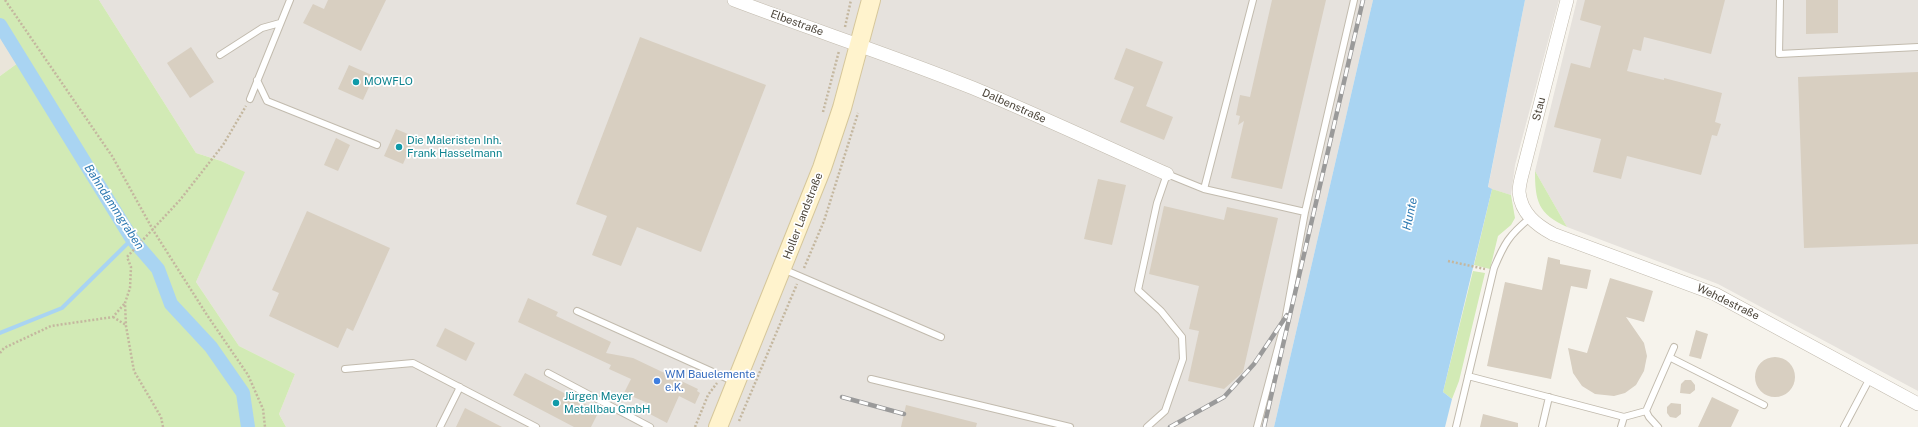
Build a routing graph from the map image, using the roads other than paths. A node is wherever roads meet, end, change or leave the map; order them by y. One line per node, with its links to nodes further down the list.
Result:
1 (290, 0): 8 (lane)
2 (734, 0): 9 (street, Elbestraße)
3 (871, 0): 9 (main road, Holler Landstraße)
4 (1253, 0): 16 (lane)
5 (1354, 0): 17 (lane)
6 (1567, 0): 18 (street, Stau)
7 (1780, 0): 10 (lane)
8 (280, 23): 11 (lane); 12 (lane)
9 (859, 46): 15 (street, Dalbenstraße); 19 (main road, Holler Landstraße)
10 (1918, 46)
11 (220, 55)
12 (257, 80): 13 (lane); 14 (lane)
13 (250, 99)
14 (377, 146)
15 (1167, 174): 16 (lane); 42 (lane)
16 (1204, 189): 17 (lane)
17 (1305, 212): 43 (lane)
18 (1530, 218): 26 (lane); 27 (street, Wehdestraße)
19 (782, 269): 21 (lane); 28 (main road, Holler Landstraße)
20 (577, 311): 28 (lane)
21 (941, 337)
22 (1674, 347): 23 (lane)
23 (1671, 358): 33 (lane); 34 (lane)
24 (345, 369): 30 (lane)
25 (548, 373): 39 (lane)
26 (1468, 376): 31 (lane); 44 (lane)
27 (1870, 378): 32 (street, Wehdestraße); 48 (lane)
28 (729, 379): 40 (main road, Holler Landstraße)
29 (870, 379): 41 (lane)
30 (460, 387): 36 (lane); 37 (lane)
31 (1549, 396): 35 (lane); 45 (lane)
32 (1918, 404)
33 (1764, 405)
34 (1646, 411): 35 (lane); 47 (lane)
35 (1624, 416): 46 (lane)
36 (529, 425): 38 (lane)
37 (440, 427)
38 (536, 427)
39 (650, 427)
40 (718, 427)
41 (1070, 427)
42 (1147, 427)
43 (1257, 427)
44 (1456, 427)
45 (1542, 427)
46 (1622, 427)
47 (1658, 427)
48 (1844, 427)

